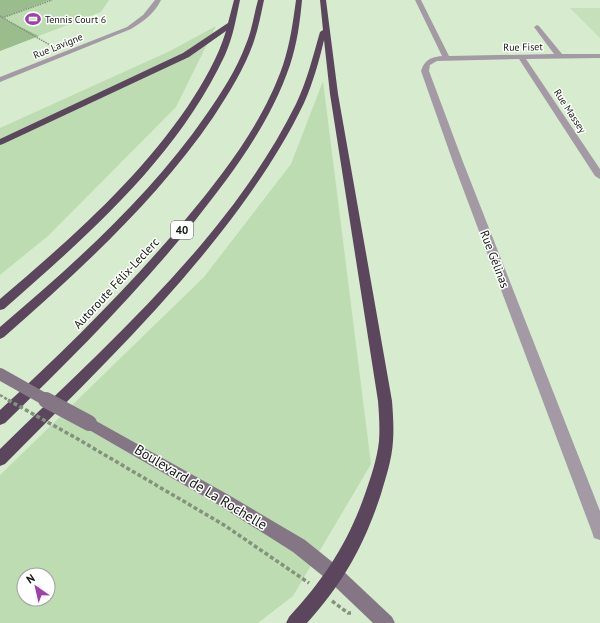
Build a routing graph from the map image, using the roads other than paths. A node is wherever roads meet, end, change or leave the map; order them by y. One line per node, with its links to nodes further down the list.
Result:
1 (158, 0): 14 (street, Rue Lavigne)
2 (237, 0): 7 (highway)
3 (261, 0): 18 (highway)
4 (299, 0): 20 (highway, Autoroute Félix-Leclerc / 40)
5 (323, 0): 8 (highway)
6 (418, 0): 13 (street)
7 (232, 24): 15 (highway); 17 (highway)
8 (325, 24): 21 (highway); 23 (highway)
9 (537, 27): 12 (street)
10 (600, 56): 12 (street, Rue Fiset)
11 (521, 57): 12 (street, Rue Fiset); 13 (street, Rue Fiset); 16 (street, Rue Massey)
12 (560, 57)
13 (446, 58): 22 (street, Rue Gélinas)
14 (0, 80)
15 (0, 142)
16 (600, 176)
17 (0, 306)
18 (0, 334)
19 (0, 374): 23 (street, Boulevard de La Rochelle, bridge)
20 (0, 419)
21 (0, 459)
22 (600, 532)
23 (334, 575): 24 (highway); 25 (street, Boulevard de La Rochelle)
24 (296, 623)
25 (386, 623)

